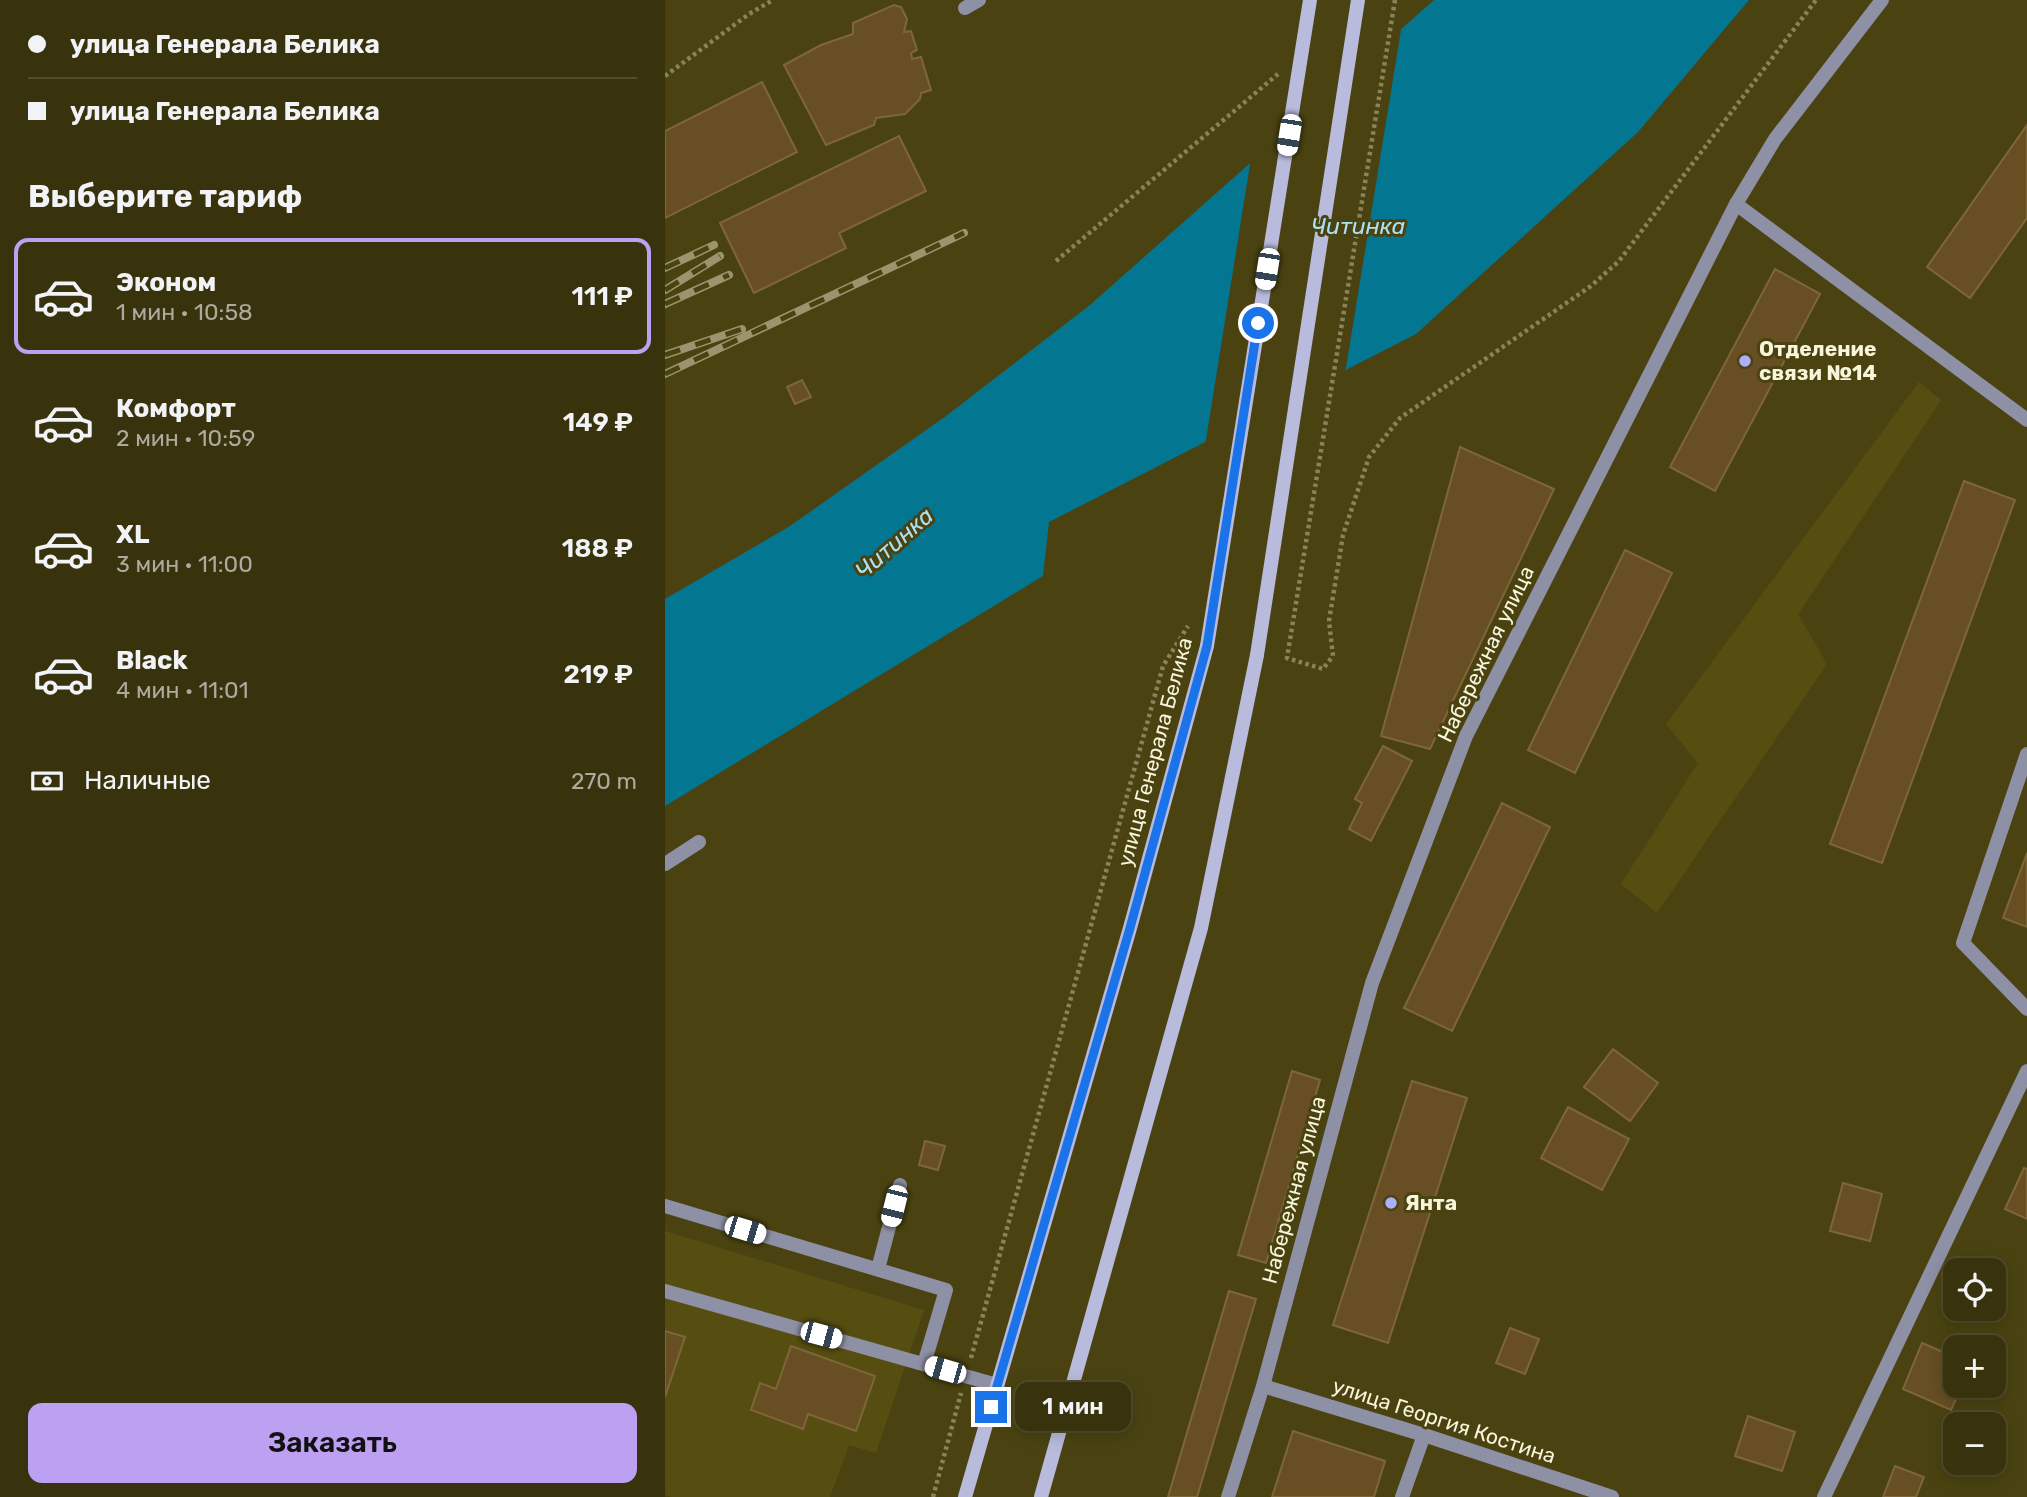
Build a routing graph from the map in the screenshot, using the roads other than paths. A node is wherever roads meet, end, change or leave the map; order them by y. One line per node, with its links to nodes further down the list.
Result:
1 (979, 0): 5 (street)
2 (1310, 0): 18 (main road, улица Генерала Белика, bridge)
3 (1358, 0): 22 (main road, bridge)
4 (1882, 0): 6 (street, Набережная улица)
5 (965, 8)
6 (1737, 204): 7 (street); 19 (street, Набережная улица)
7 (2027, 419)
8 (2027, 754): 11 (street)
9 (699, 842): 10 (street)
10 (665, 864)
11 (2027, 1009)
12 (2027, 1071): 26 (street)
13 (900, 1185): 15 (street)
14 (665, 1206): 15 (street)
15 (878, 1269): 17 (street)
16 (665, 1291): 17 (street)
17 (925, 1364): 18 (street)
18 (997, 1385): 21 (main road, улица Генерала Белика)
19 (1263, 1387): 20 (street, улица Георгия Костина); 23 (street, Набережная улица)
20 (1424, 1435): 24 (street); 25 (street, улица Георгия Костина)
21 (965, 1497)
22 (1041, 1497)
23 (1229, 1497)
24 (1402, 1497)
25 (1612, 1497)
26 (1824, 1497)

